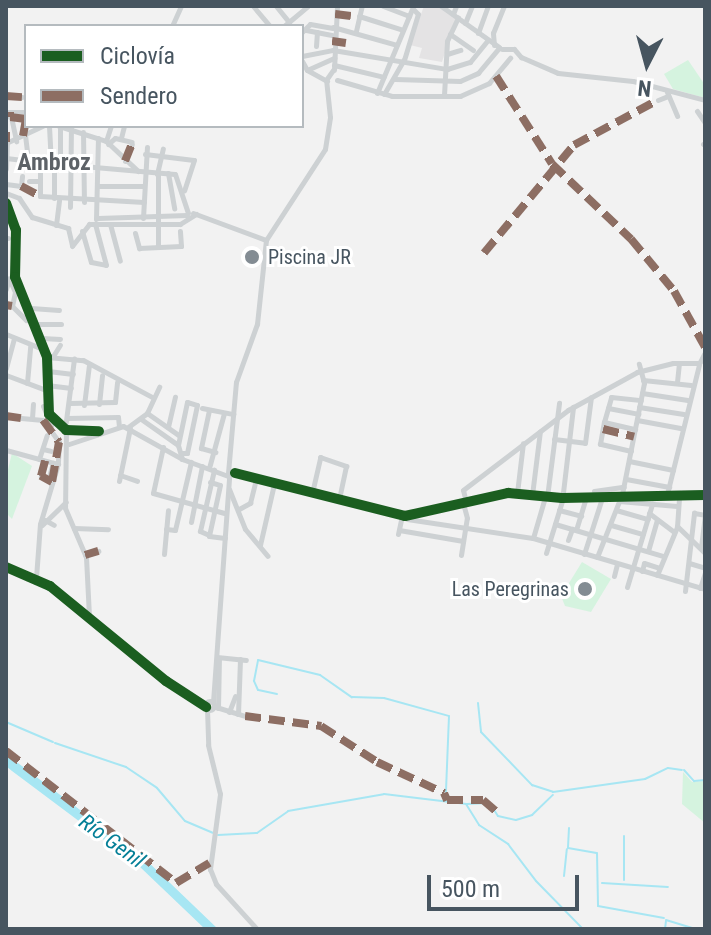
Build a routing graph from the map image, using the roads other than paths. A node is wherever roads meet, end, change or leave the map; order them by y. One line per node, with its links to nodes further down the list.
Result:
1 (255, 6): 19 (street)
2 (276, 6): 20 (street)
3 (295, 6): 14 (street)
4 (308, 6): 14 (street)
5 (337, 6): 22 (street)
6 (362, 6): 16 (street)
7 (385, 6): 17 (street)
8 (441, 6): 15 (street)
9 (456, 6): 15 (street)
10 (472, 6): 18 (street)
11 (488, 6): 27 (street)
12 (504, 6): 35 (street)
13 (413, 7): 17 (street); 41 (street)
14 (300, 12): 20 (street)
15 (455, 15): 18 (street); 28 (street)
16 (359, 16): 23 (street); 25 (street)
17 (409, 16): 23 (street)
18 (465, 23): 27 (street)
19 (270, 24)
20 (286, 24)
21 (304, 30): 22 (street)
22 (333, 30): 25 (street); 26 (street); 32 (street)
23 (403, 30): 30 (street)
24 (304, 31): 26 (street)
25 (356, 31): 30 (street)
26 (317, 32): 31 (street)
27 (478, 33): 29 (street)
28 (450, 34): 34 (street); 36 (street)
29 (487, 41): 35 (street); 43 (street)
30 (397, 45): 38 (street)
31 (316, 46)
32 (333, 50): 37 (street); 38 (street); 39 (street)
33 (460, 50): 36 (street)
34 (473, 50)
35 (508, 53): 47 (street); 48 (street); 49 (street); 50 (street)
36 (447, 54): 43 (street)
37 (334, 58): 40 (street); 45 (street)
38 (391, 60): 41 (street); 44 (street)
39 (304, 63)
40 (304, 63)
41 (403, 63): 43 (street); 46 (street)
42 (304, 64): 45 (street)
43 (444, 69): 47 (street)
44 (384, 77): 45 (street); 48 (street)
45 (332, 78): 48 (street); 110 (street)
46 (395, 79): 47 (street); 48 (street)
47 (444, 83): 50 (street)
48 (382, 91): 50 (street)
49 (667, 94): 53 (street); 54 (street); 57 (street)
50 (444, 95)
51 (6, 96): 52 (street)
52 (22, 97)
53 (658, 100)
54 (705, 100)
55 (697, 111): 58 (street)
56 (9, 116): 69 (street)
57 (677, 116)
58 (705, 123)
59 (36, 128): 66 (street)
60 (49, 128): 76 (street)
61 (59, 128): 78 (street)
62 (71, 128): 79 (street)
63 (111, 128): 71 (street)
64 (124, 128): 68 (street)
65 (84, 130): 67 (street); 80 (street)
66 (27, 131): 69 (street); 75 (street)
67 (98, 138): 71 (street); 81 (street)
68 (121, 138): 71 (street); 74 (street)
69 (16, 141): 70 (street)
70 (7, 143): 73 (street)
71 (107, 143): 74 (street)
72 (162, 153): 84 (street); 86 (street); 93 (street)
73 (6, 156): 75 (street); 82 (street)
74 (124, 160): 84 (street)
75 (28, 161): 77 (street)
76 (50, 161): 77 (street); 78 (street); 83 (street)
77 (40, 162): 89 (street)
78 (60, 162): 79 (street); 83 (street)
79 (70, 165): 80 (street); 100 (street)
80 (83, 166): 81 (street); 97 (street)
81 (98, 168): 84 (street); 91 (street)
82 (6, 169)
83 (54, 169): 95 (street)
84 (141, 172): 86 (street); 92 (street)
85 (168, 173): 86 (street); 93 (street); 101 (street)
86 (158, 174): 104 (street)
87 (22, 176): 90 (street)
88 (29, 181): 89 (street)
89 (40, 181): 95 (street)
90 (6, 184)
91 (98, 186): 92 (street); 96 (street)
92 (143, 186): 98 (street)
93 (184, 191): 101 (street)
94 (6, 193): 106 (street)
95 (57, 199): 100 (street); 106 (street)
96 (98, 201): 97 (street); 98 (street); 103 (street)
97 (84, 202): 100 (street)
98 (144, 202): 102 (street)
99 (6, 203): 113 (street)
100 (70, 204)
101 (190, 212): 104 (street); 110 (street)
102 (143, 218): 103 (street); 104 (street)
103 (98, 221): 105 (street); 107 (street); 112 (street)
104 (157, 221): 105 (street); 111 (street)
105 (110, 224): 112 (street)
106 (56, 225): 107 (street)
107 (82, 231): 112 (street)
108 (180, 231): 111 (street)
109 (135, 233): 111 (street)
110 (268, 240): 162 (street)
111 (159, 247)
112 (105, 262)
113 (9, 278): 114 (street); 115 (street); 116 (street)
114 (6, 289)
115 (9, 306): 118 (street)
116 (30, 308): 117 (street); 119 (street)
117 (59, 310)
118 (26, 320)
119 (37, 324): 120 (street); 123 (street)
120 (61, 324)
121 (6, 334): 122 (street)
122 (14, 338): 124 (street); 125 (street)
123 (42, 338): 126 (street); 126 (street)
124 (30, 346): 126 (street); 140 (street)
125 (8, 353): 131 (street)
126 (48, 355): 127 (street); 133 (street)
127 (74, 359): 130 (street); 134 (street)
128 (701, 362): 129 (street); 141 (street)
129 (679, 363): 132 (street); 139 (street)
130 (89, 364): 136 (street); 154 (street)
131 (6, 368)
132 (640, 368): 137 (street); 148 (street)
133 (48, 371): 134 (street); 143 (street)
134 (73, 374): 144 (street)
135 (6, 375): 140 (street)
136 (102, 375): 138 (street); 153 (street)
137 (643, 380): 139 (street); 145 (street)
138 (117, 382): 146 (street); 153 (street)
139 (677, 382): 141 (street)
140 (27, 383): 143 (street)
141 (691, 385): 149 (street)
142 (159, 387): 146 (street)
143 (46, 388): 144 (street); 161 (street)
144 (71, 388): 150 (street)
145 (641, 396): 149 (street); 158 (street); 163 (street)
146 (152, 397): 159 (street)
147 (175, 397): 174 (street)
148 (591, 397): 156 (street); 183 (street)
149 (687, 400): 164 (street)
150 (70, 403): 154 (street); 167 (street)
151 (559, 403): 168 (street)
152 (33, 404): 166 (street)
153 (99, 404): 154 (street)
154 (84, 405)
155 (43, 406): 161 (street)
156 (573, 407): 168 (street); 183 (street)
157 (202, 408): 160 (street); 181 (street); 192 (street); 193 (street)
158 (608, 408): 163 (street); 170 (street)
159 (147, 413): 169 (street); 174 (street)
160 (224, 413): 162 (street); 192 (street)
161 (48, 414): 171 (street)
162 (233, 414): 200 (street)
163 (638, 414): 164 (street); 175 (street); 177 (street)
164 (683, 414): 175 (street)
165 (21, 418): 166 (street)
166 (32, 418): 171 (street)
167 (67, 418): 172 (street); 176 (street)
168 (557, 418): 178 (street); 182 (street)
169 (141, 419): 173 (street); 186 (street)
170 (604, 422): 177 (street); 191 (street)
171 (52, 424): 176 (street); 197 (street)
172 (119, 426): 173 (street); 179 (street)
173 (130, 426): 187 (street); 203 (street)
174 (168, 427): 181 (street)
175 (680, 428): 199 (street)
176 (66, 429): 179 (street); 185 (street)
177 (635, 429): 191 (street)
178 (540, 430): 184 (street); 213 (street)
179 (95, 431): 185 (street)
180 (47, 435): 188 (street)
181 (180, 436): 186 (street)
182 (554, 439): 183 (street); 216 (street)
183 (569, 441): 218 (street)
184 (523, 443): 212 (street); 227 (street)
185 (69, 444): 197 (street)
186 (178, 445): 193 (street)
187 (163, 447): 193 (street); 221 (street)
188 (43, 449): 190 (street); 194 (street)
189 (6, 451): 194 (street)
190 (51, 451)
191 (631, 451): 195 (street)
192 (215, 452): 198 (street)
193 (182, 456): 196 (street)
194 (42, 460): 197 (street); 205 (street)
195 (629, 461): 199 (street); 201 (street)
196 (191, 462): 198 (street); 221 (street)
197 (58, 465): 205 (street); 225 (street)
198 (210, 468): 200 (street); 204 (street); 226 (street)
199 (673, 470): 210 (street)
200 (230, 474): 202 (street); 207 (street)
201 (626, 476): 208 (street); 210 (street)
202 (252, 478): 206 (street); 232 (street)
203 (137, 481)
204 (210, 482): 229 (street); 231 (street)
205 (49, 483): 242 (street)
206 (274, 484): 211 (street); 262 (street)
207 (229, 487): 222 (street); 224 (street)
208 (623, 487): 209 (street); 220 (street)
209 (594, 491)
210 (668, 491): 215 (street); 220 (street)
211 (312, 493): 223 (street); 223 (street)
212 (517, 493): 213 (street); 227 (street)
213 (532, 495): 216 (street)
214 (705, 495): 215 (street)
215 (679, 496): 230 (street)
216 (546, 497): 218 (street); 256 (street)
217 (602, 497): 219 (street); 220 (street); 255 (street)
218 (562, 498): 219 (street); 234 (street)
219 (586, 498): 237 (street)
220 (620, 498): 228 (street); 235 (street)
221 (182, 500): 226 (street); 248 (street)
222 (236, 500): 224 (street); 232 (street)
223 (339, 500): 239 (street)
224 (228, 501): 254 (street)
225 (66, 502): 242 (street); 246 (street)
226 (195, 503): 229 (street); 241 (street)
227 (464, 503): 239 (street); 249 (street)
228 (652, 504): 230 (street); 238 (street)
229 (205, 505): 231 (street); 253 (street)
230 (677, 506): 250 (street)
231 (214, 508): 253 (street); 254 (street)
232 (239, 509): 262 (street)
233 (168, 510): 248 (street)
234 (559, 510): 237 (street); 243 (street)
235 (616, 510): 238 (street); 245 (street)
236 (705, 515): 257 (street); 264 (street)
237 (581, 516): 251 (street)
238 (648, 516): 240 (street); 252 (street)
239 (409, 517): 249 (street); 260 (street)
240 (657, 520): 250 (street); 266 (street)
241 (191, 522)
242 (43, 523): 244 (street); 284 (street)
243 (555, 524): 251 (street); 261 (street)
244 (54, 525)
245 (611, 525): 252 (street); 258 (street)
246 (74, 528): 247 (street); 270 (street)
247 (108, 529)
248 (166, 529): 268 (street)
249 (465, 529): 256 (street); 260 (street)
250 (676, 529): 257 (street); 273 (street)
251 (574, 530): 255 (street); 259 (street)
252 (643, 534): 263 (street)
253 (209, 535): 254 (street)
254 (224, 535): 290 (street)
255 (591, 535): 258 (street); 269 (street)
256 (533, 538): 261 (street)
257 (691, 538): 264 (street); 275 (street)
258 (606, 539): 263 (street); 274 (street)
259 (568, 540)
260 (463, 541): 271 (street)
261 (549, 543): 267 (street); 269 (street)
262 (259, 546): 272 (street)
263 (639, 549): 266 (street); 278 (street)
264 (703, 550)
265 (98, 551): 270 (street)
266 (648, 551): 273 (street)
267 (546, 553)
268 (164, 554)
269 (584, 554): 274 (street)
270 (85, 555): 288 (street)
271 (461, 555)
272 (268, 556)
273 (663, 556): 279 (street)
274 (597, 557): 276 (street)
275 (688, 563): 280 (street); 286 (street)
276 (617, 564): 278 (street); 283 (street)
277 (6, 567): 284 (street)
278 (633, 568): 281 (street); 285 (street)
279 (659, 568): 281 (street); 282 (street)
280 (705, 570): 287 (street)
281 (642, 571): 282 (street)
282 (657, 575): 286 (street)
283 (614, 576)
284 (36, 578): 288 (street)
285 (627, 587)
286 (686, 588): 287 (street)
287 (702, 588)
288 (89, 617): 290 (street)
289 (242, 660): 290 (street); 291 (street); 291 (street)
290 (212, 706): 291 (street); 292 (street)
291 (229, 712)
292 (257, 929)

